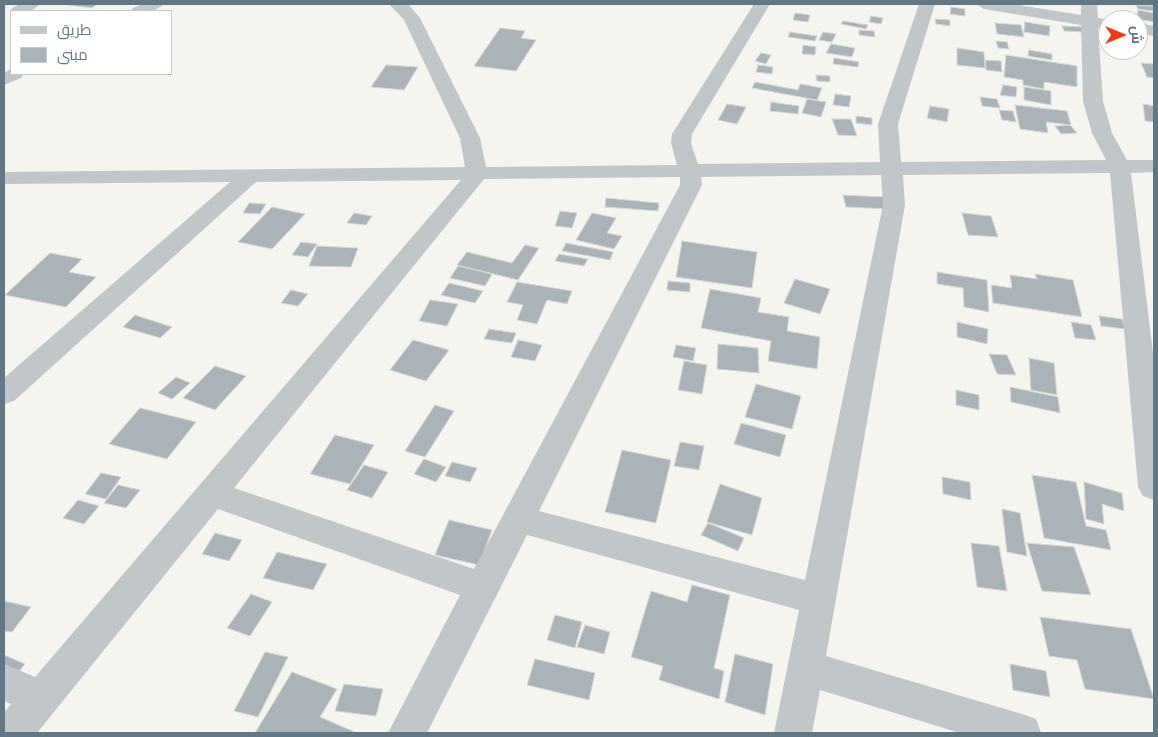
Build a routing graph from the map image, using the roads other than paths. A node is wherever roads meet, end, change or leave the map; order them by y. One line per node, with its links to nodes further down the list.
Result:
1 (158, 4): 6 (street)
2 (396, 4): 12 (street)
3 (762, 4): 11 (street)
4 (928, 4): 10 (street)
5 (984, 4): 7 (street)
6 (142, 10)
7 (1095, 16): 9 (street)
8 (1154, 166): 9 (street)
9 (1120, 167): 10 (street); 18 (street)
10 (890, 169): 11 (street); 22 (street)
11 (690, 172): 12 (street); 20 (street)
12 (477, 174): 13 (street); 19 (street)
13 (249, 177): 15 (street); 17 (street)
14 (4, 178): 15 (street)
15 (29, 178): 16 (street)
16 (4, 195)
17 (4, 394)
18 (1154, 487)
19 (213, 494): 21 (street); 25 (street)
20 (518, 519): 21 (street); 22 (street)
21 (482, 587): 27 (street)
22 (818, 599): 23 (street)
23 (806, 668): 28 (street); 29 (street)
24 (4, 682): 25 (street)
25 (41, 699): 26 (street)
26 (12, 733)
27 (407, 733)
28 (793, 733)
29 (1022, 733)

